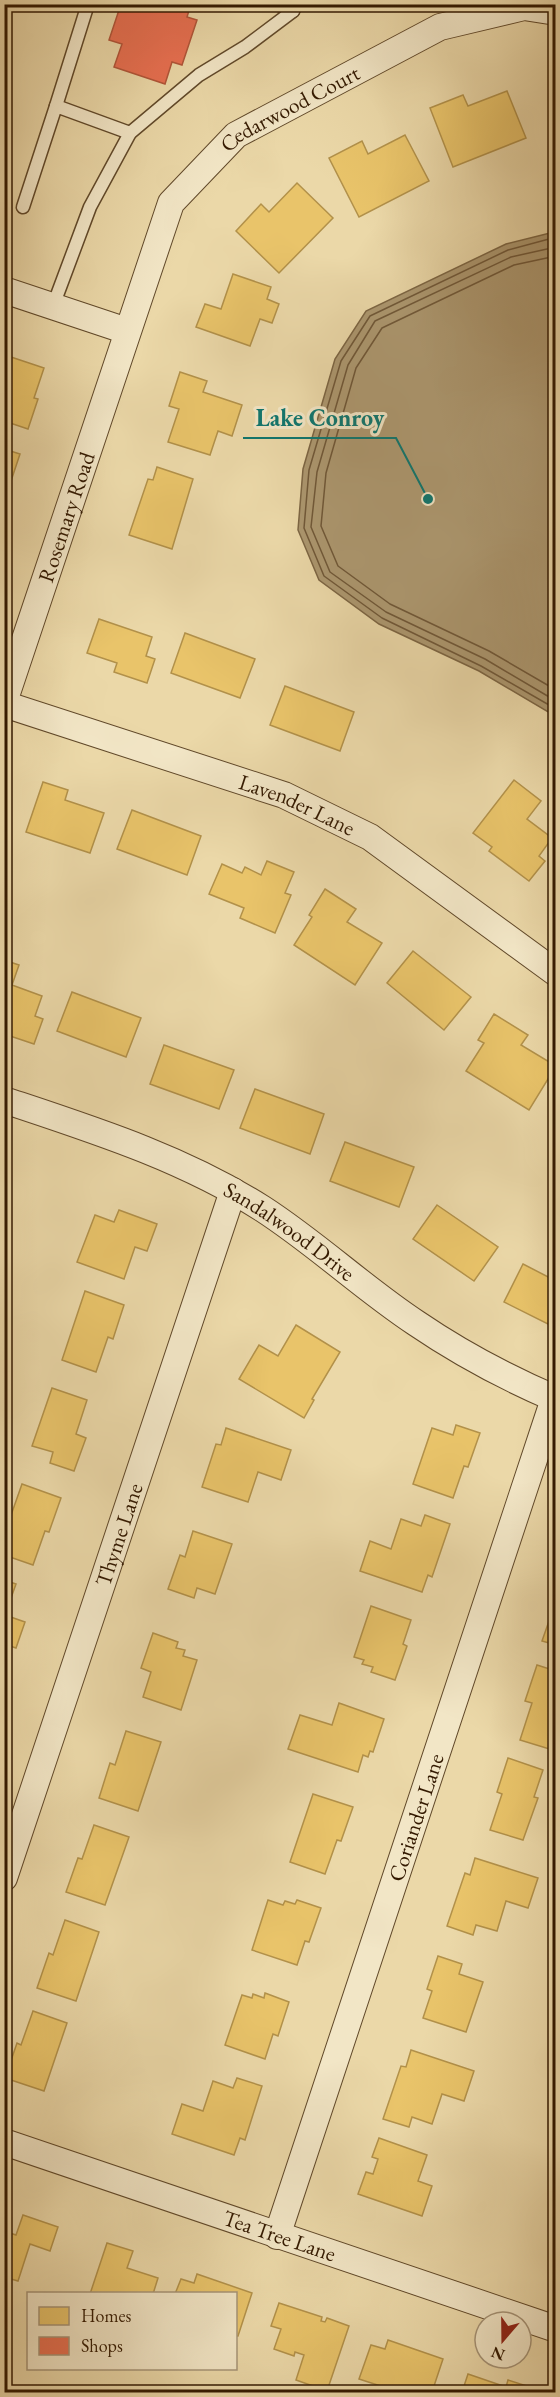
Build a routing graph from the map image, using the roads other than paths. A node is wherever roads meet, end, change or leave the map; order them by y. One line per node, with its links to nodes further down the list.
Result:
1 (88, 4): 5 (lane)
2 (277, 4): 3 (lane)
3 (294, 8): 6 (lane)
4 (555, 12): 10 (street, Cedarwood Court)
5 (56, 106): 6 (lane); 7 (lane)
6 (130, 133): 9 (lane)
7 (23, 207)
8 (4, 290): 9 (street)
9 (53, 306): 10 (street)
10 (127, 331): 11 (street, Rosemary Road)
11 (4, 703): 12 (street, Lavender Lane)
12 (555, 972)
13 (4, 1100): 14 (street, Sandalwood Drive)
14 (234, 1191): 15 (street, Sandalwood Drive); 16 (street, Thyme Lane)
15 (555, 1399): 18 (street, Coriander Lane)
16 (4, 1878)
17 (4, 2142): 18 (street, Tea Tree Lane)
18 (278, 2236): 19 (street, Tea Tree Lane)
19 (555, 2329)

